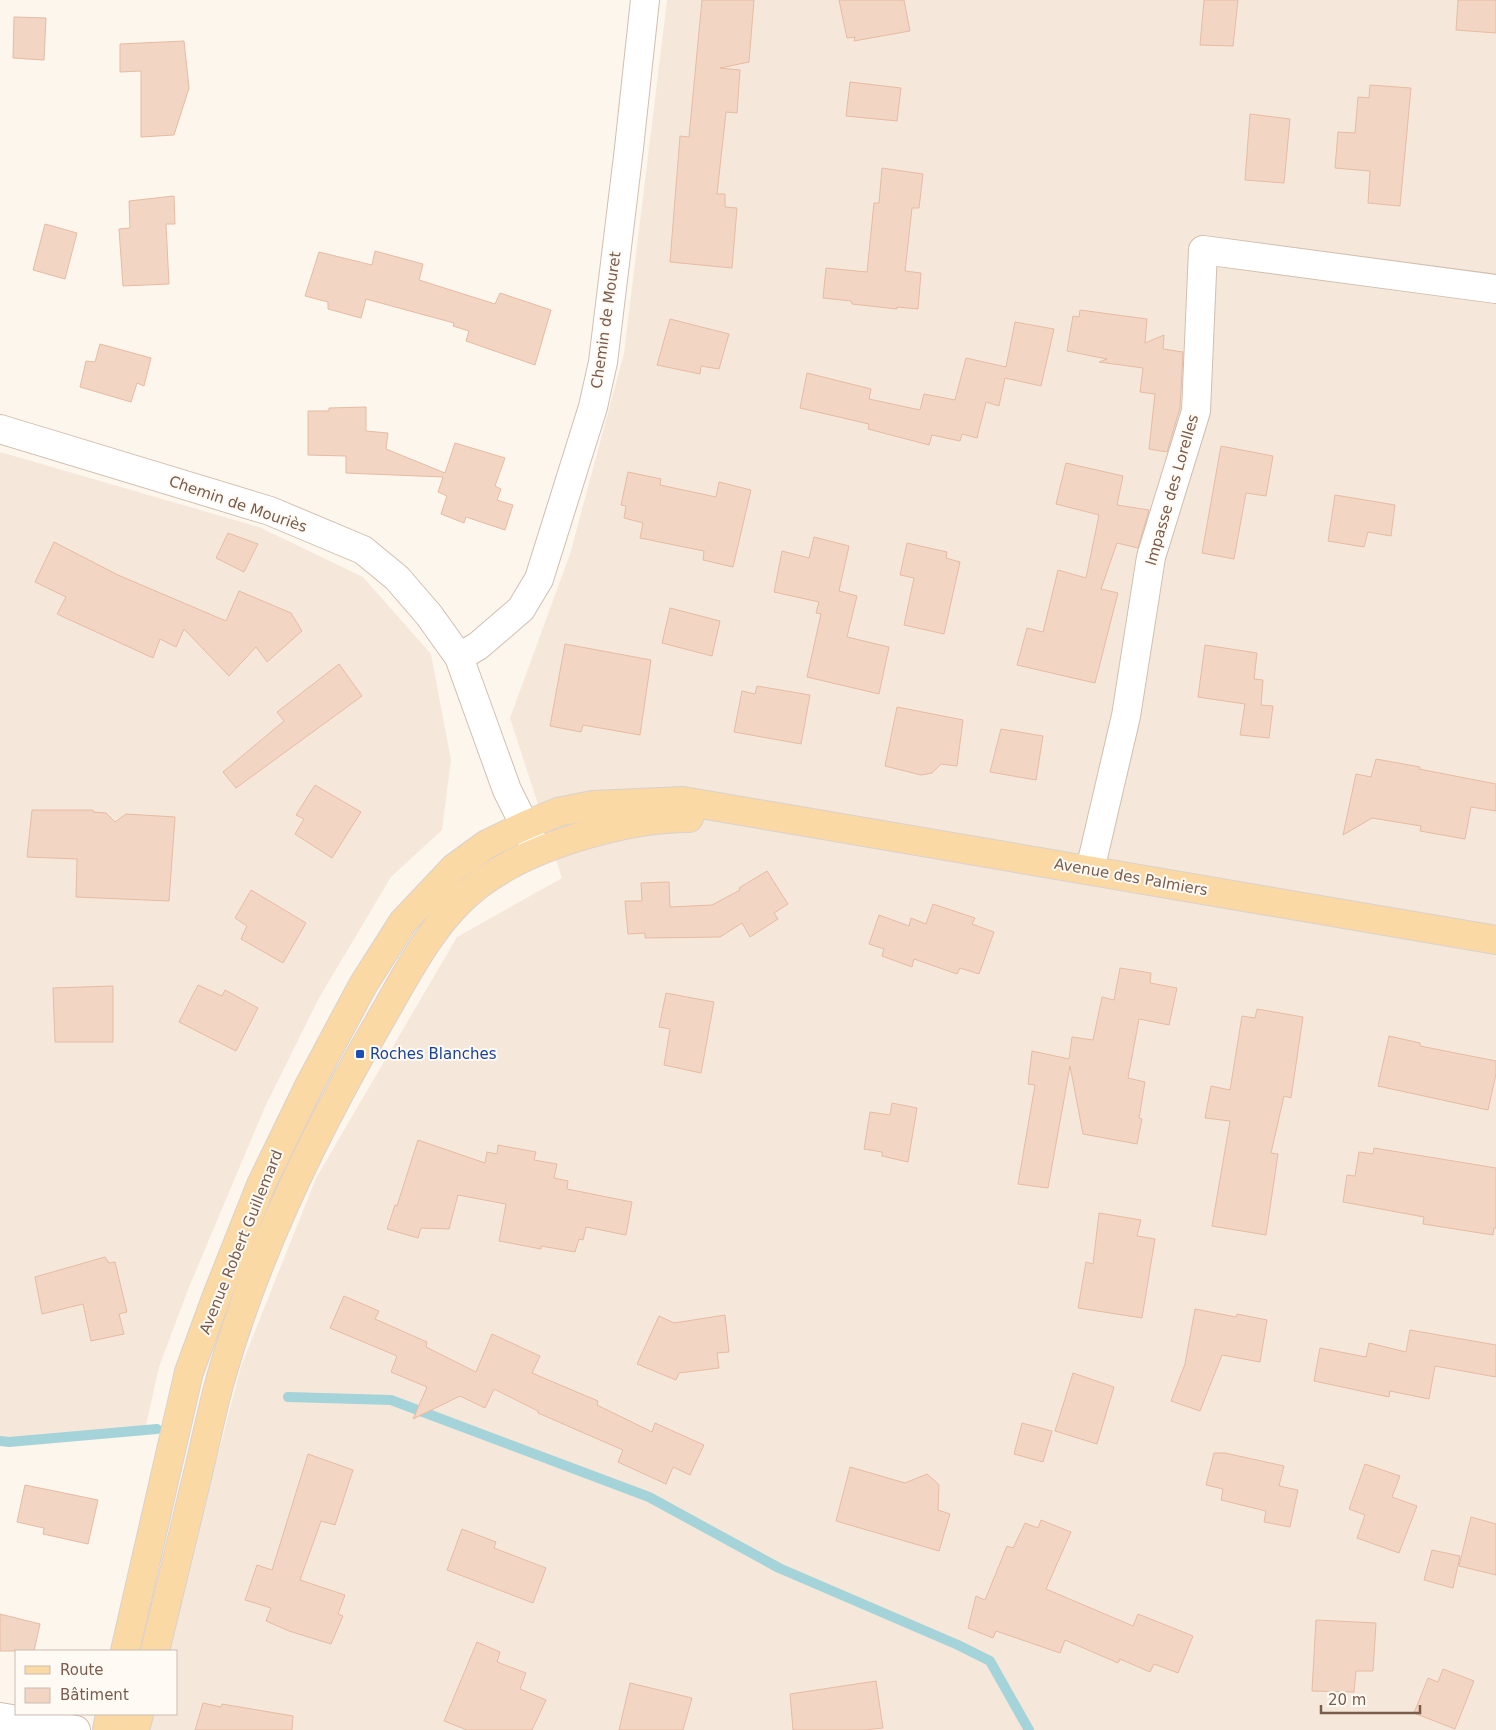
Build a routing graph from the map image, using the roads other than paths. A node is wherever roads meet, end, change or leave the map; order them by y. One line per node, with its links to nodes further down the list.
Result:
1 (645, 0): 4 (street, Chemin de Mouret)
2 (1496, 289): 8 (street, Impasse des Lorelles)
3 (0, 429): 4 (street, Chemin de Mouriès)
4 (460, 657): 6 (street, Chemin de Mouriès)
5 (765, 817): 6 (main road, Avenue des Palmiers); 7 (main road, Avenue des Palmiers); 8 (main road, Avenue des Palmiers)
6 (524, 826): 7 (street, Chemin de Mouriès); 10 (main road, Avenue Robert Guillemard)
7 (538, 852): 11 (main road, Avenue Robert Guillemard)
8 (1090, 870): 9 (main road, Avenue des Palmiers)
9 (1496, 940)
10 (125, 1650)
11 (154, 1650)
12 (110, 1715): 16 (main road)
13 (139, 1715): 17 (main road)
14 (0, 1717): 15 (street)
15 (76, 1730)
16 (106, 1730)
17 (135, 1730)

